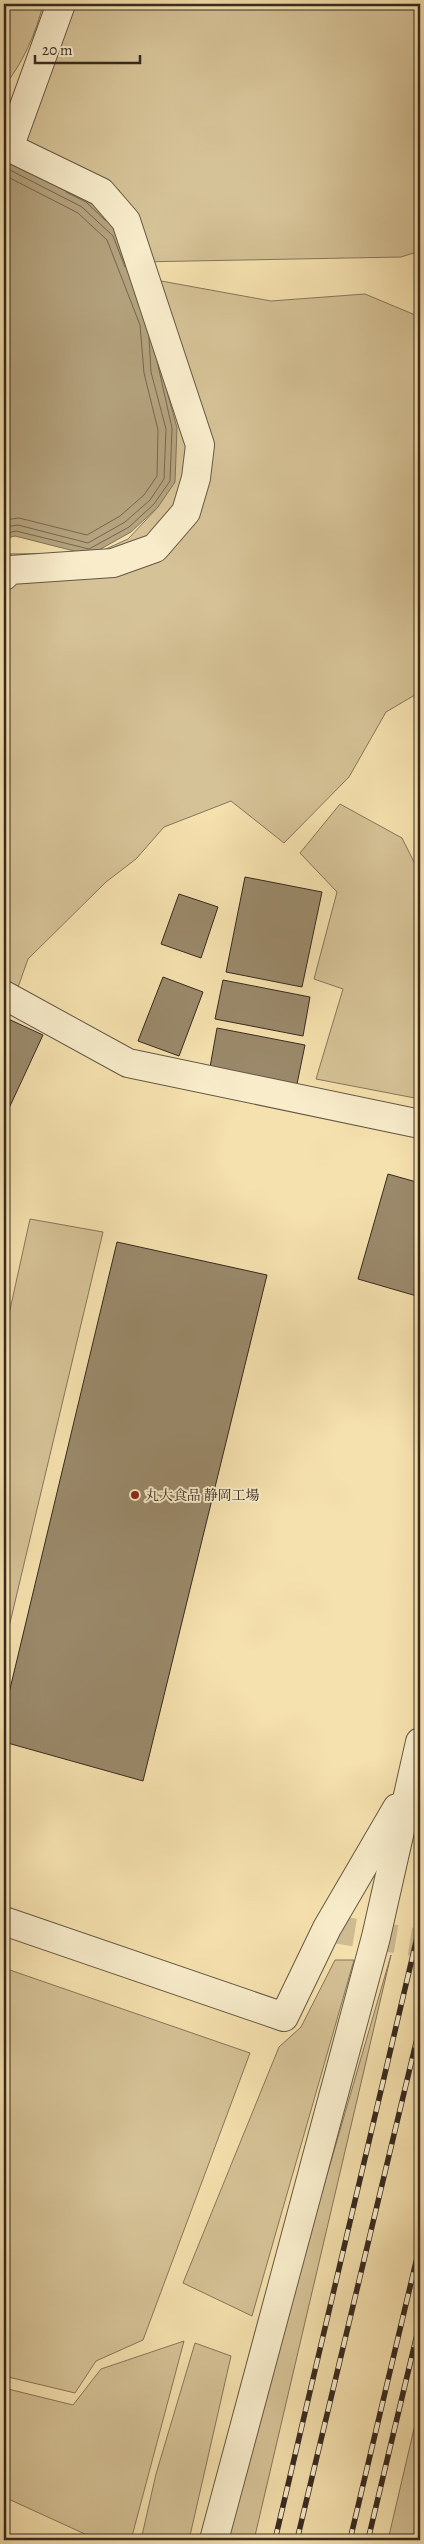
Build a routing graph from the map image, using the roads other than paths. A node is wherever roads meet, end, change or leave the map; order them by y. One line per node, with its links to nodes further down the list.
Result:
1 (61, 4): 2 (street)
2 (7, 146): 3 (street)
3 (4, 576)
4 (4, 995): 5 (street)
5 (420, 1124)
6 (420, 1742): 7 (street)
7 (410, 1785): 8 (street); 9 (street)
8 (4, 1921)
9 (214, 2540)

